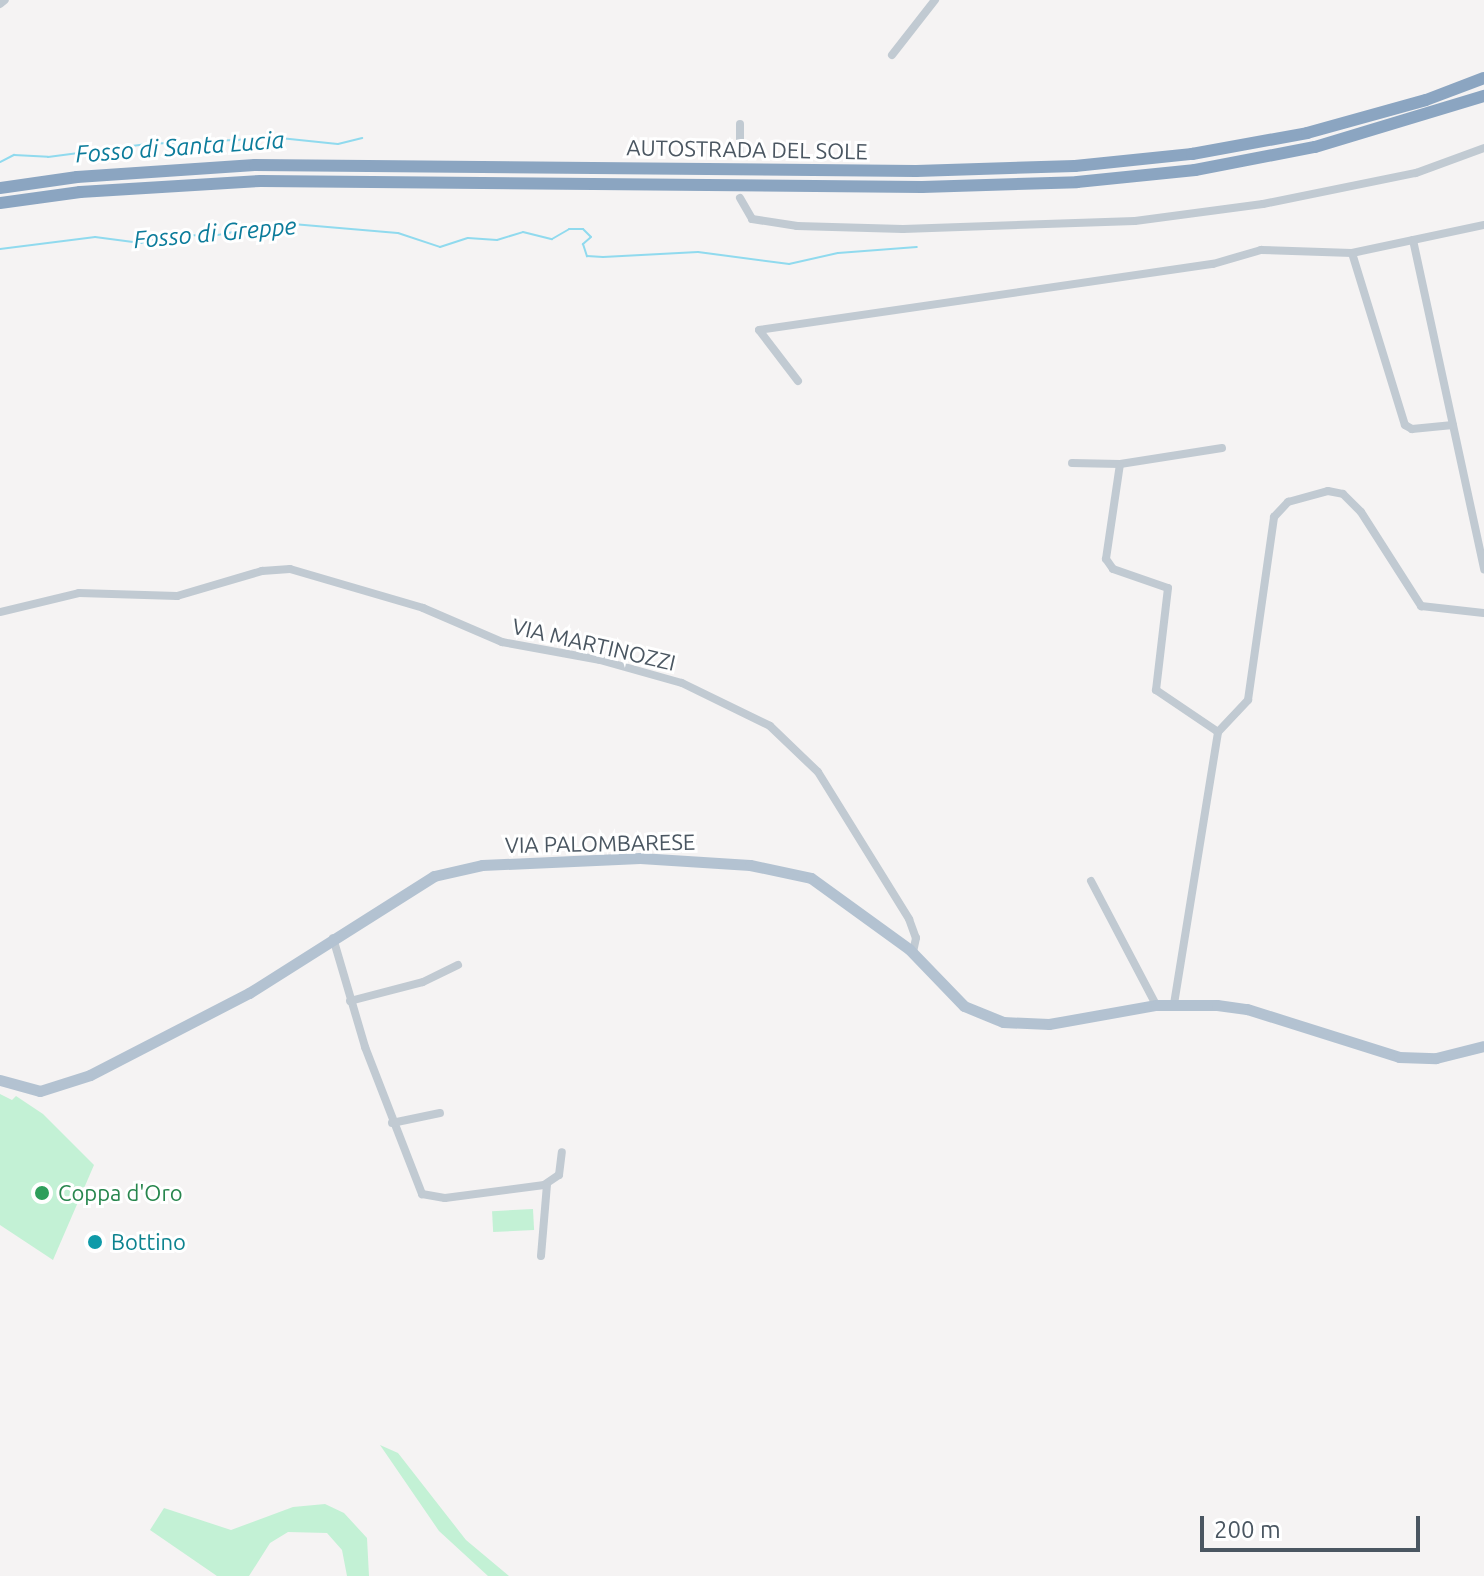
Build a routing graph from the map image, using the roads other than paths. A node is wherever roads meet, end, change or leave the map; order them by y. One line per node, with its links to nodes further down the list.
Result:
1 (5, 0): 3 (street)
2 (935, 0): 4 (street)
3 (0, 4)
4 (892, 55)
5 (1484, 78): 10 (highway, AUTOSTRADA DEL SOLE)
6 (1484, 96): 12 (highway, AUTOSTRADA DEL SOLE)
7 (740, 124): 9 (street)
8 (1484, 148): 11 (street)
9 (740, 156)
10 (0, 188)
11 (740, 198)
12 (0, 203)
13 (1484, 225): 14 (street)
14 (1413, 240): 15 (street); 17 (street)
15 (1352, 253): 16 (street); 17 (street)
16 (798, 381)
17 (1453, 425): 21 (street)
18 (1222, 448): 20 (street)
19 (1072, 463): 20 (street)
20 (1120, 464): 24 (street)
21 (1484, 569)
22 (0, 612): 27 (street, VIA MARTINOZZI)
23 (1484, 613): 24 (street)
24 (1218, 732): 30 (street)
25 (1091, 881): 31 (street)
26 (333, 938): 27 (main road, VIA PALOMBARESE); 29 (street); 33 (main road, VIA PALOMBARESE)
27 (913, 952): 31 (main road, VIA PALOMBARESE)
28 (458, 965): 29 (street)
29 (350, 1001): 35 (street)
30 (1174, 1004): 31 (main road, VIA PALOMBARESE); 32 (main road, VIA PALOMBARESE)
31 (1156, 1005)
32 (1484, 1046)
33 (0, 1080)
34 (440, 1113): 35 (street)
35 (392, 1123): 37 (street)
36 (562, 1152): 37 (street)
37 (547, 1184): 38 (street)
38 (541, 1256)

